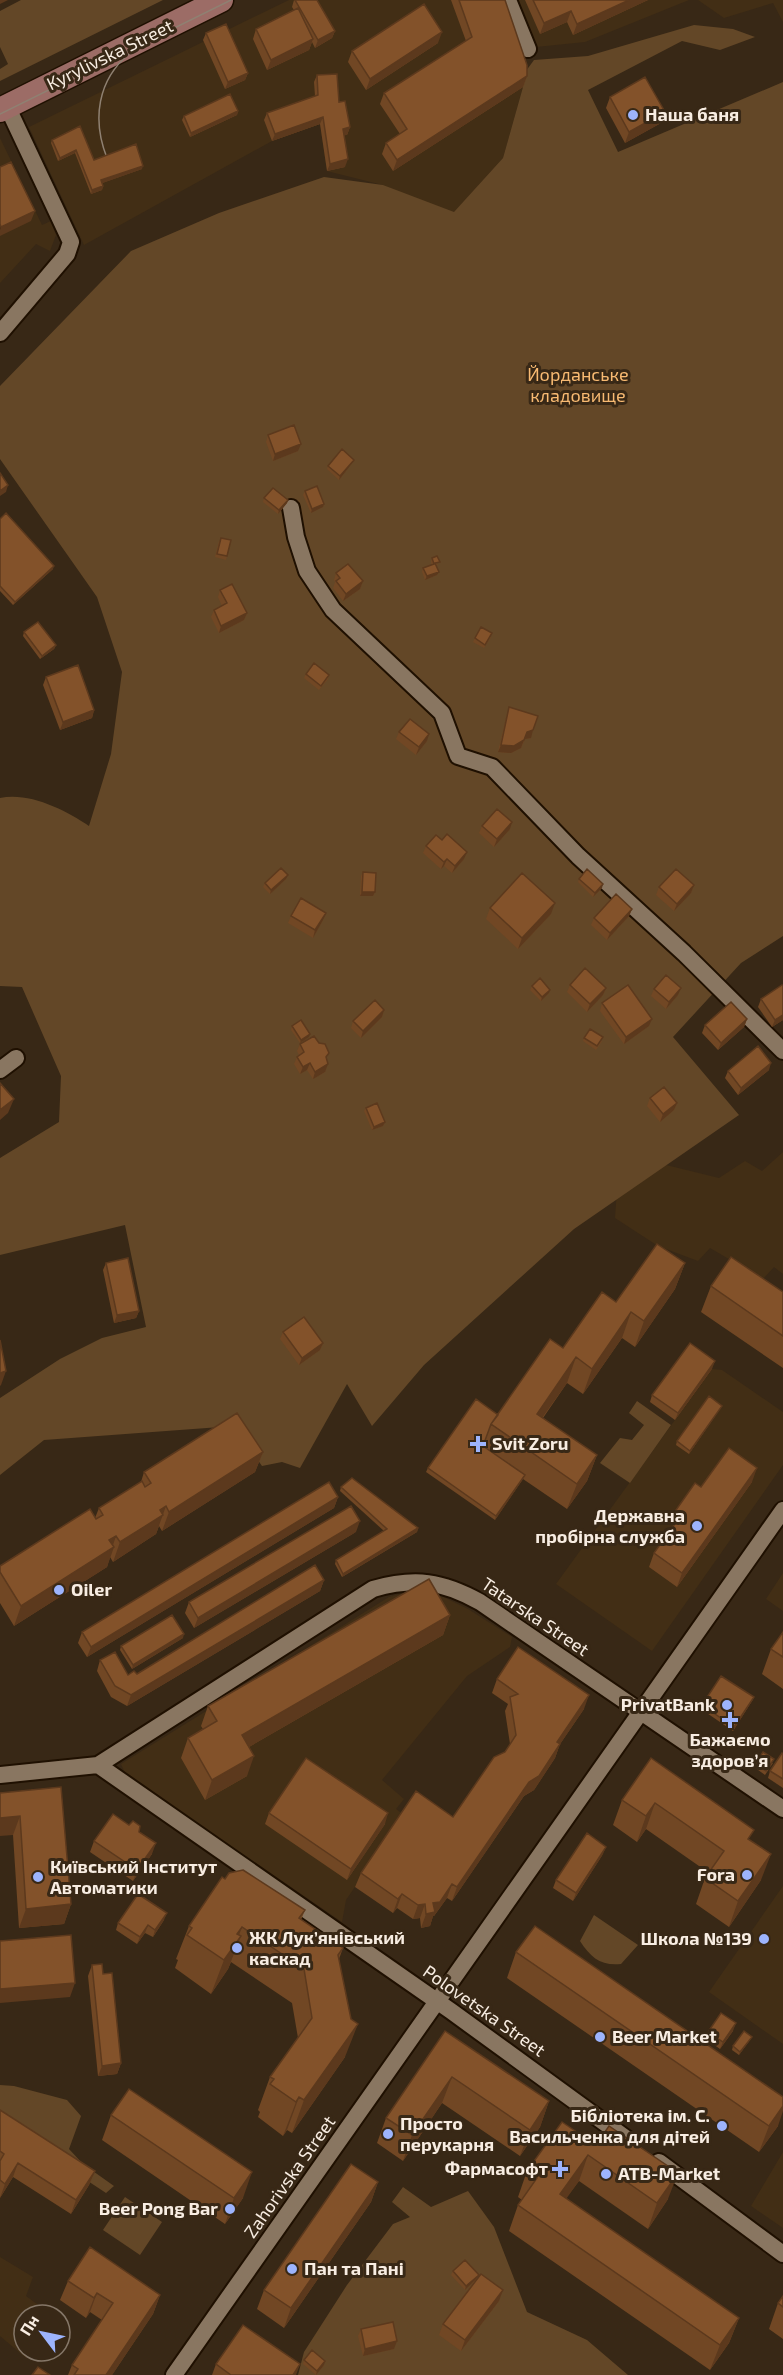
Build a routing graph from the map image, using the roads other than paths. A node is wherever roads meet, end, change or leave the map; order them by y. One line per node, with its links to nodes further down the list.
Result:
1 (221, 0): 4 (main road, Kyrylivska Street)
2 (508, 0): 3 (street)
3 (528, 49)
4 (4, 108): 5 (street)
5 (0, 333)
6 (291, 508): 7 (street)
7 (783, 1051)
8 (16, 1058): 9 (street)
9 (0, 1070)
10 (783, 1510): 11 (street, Zahorivska Street)
11 (640, 1713): 12 (street, Tatarska Street); 14 (street, Tatarska Street); 15 (street, Zahorivska Street)
12 (98, 1765): 13 (street); 15 (street, Polovetska Street)
13 (0, 1775)
14 (783, 1809)
15 (436, 2001): 16 (street, Polovetska Street); 17 (street, Zahorivska Street)
16 (783, 2254)
17 (174, 2375)

